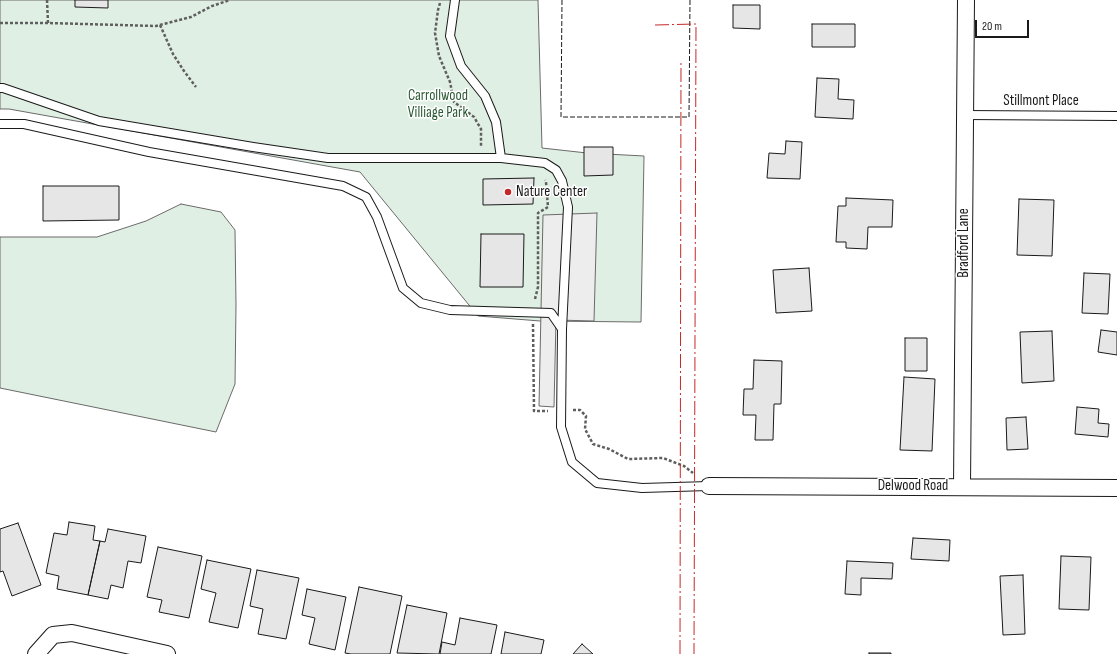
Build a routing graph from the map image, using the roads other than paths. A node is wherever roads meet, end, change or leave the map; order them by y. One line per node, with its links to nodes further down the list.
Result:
1 (455, 0): 7 (lane)
2 (966, 0): 4 (street, Bradford Lane)
3 (0, 88): 7 (lane)
4 (965, 115): 5 (lane, Stillmont Place); 10 (street, Bradford Lane)
5 (1117, 116)
6 (0, 124): 8 (lane)
7 (501, 158): 8 (lane)
8 (562, 329): 9 (lane)
9 (709, 486): 10 (street, Delwood Road)
10 (962, 486): 11 (street, Delwood Road)
11 (1117, 488)
12 (36, 654): 13 (street)
13 (167, 654)

